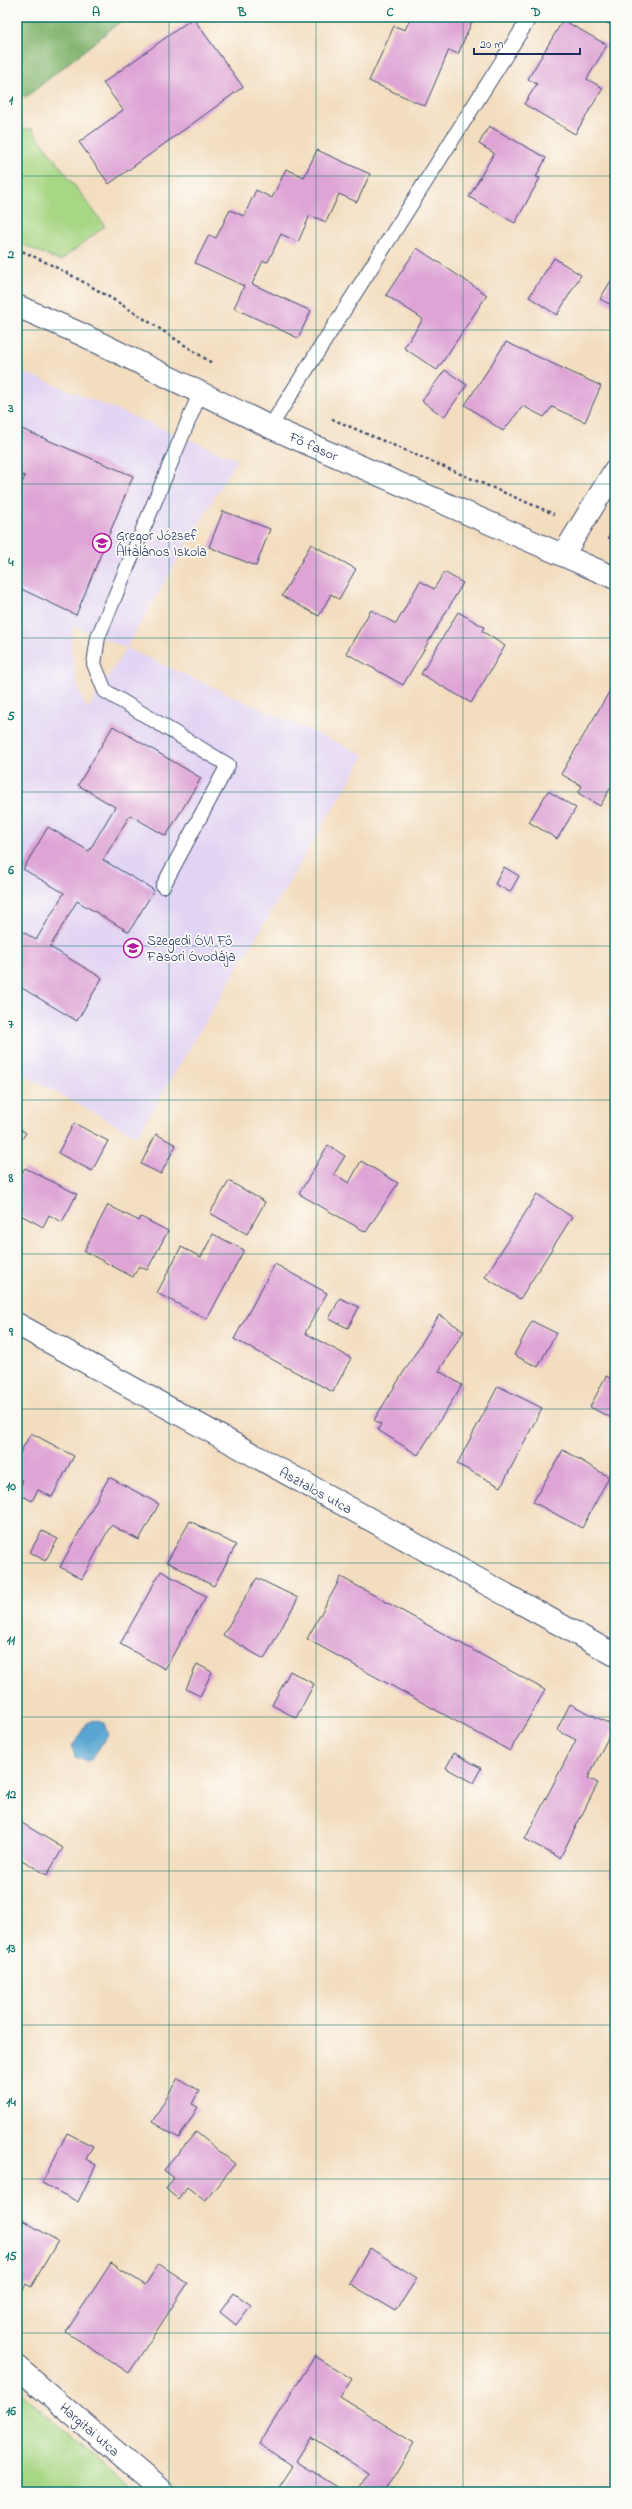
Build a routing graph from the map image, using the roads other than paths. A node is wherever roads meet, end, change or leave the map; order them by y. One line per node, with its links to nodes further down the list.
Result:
1 (530, 17): 4 (lane)
2 (17, 306): 3 (street, Fő fasor)
3 (200, 393): 4 (street, Fő fasor); 8 (lane)
4 (270, 427): 6 (street, Fő fasor)
5 (615, 470): 6 (street)
6 (563, 555): 7 (street, Fő fasor)
7 (615, 578)
8 (163, 886)
9 (17, 1324): 10 (street, Asztalos utca)
10 (615, 1655)
11 (17, 2367): 12 (street, Hargitai utca)
12 (163, 2492)

